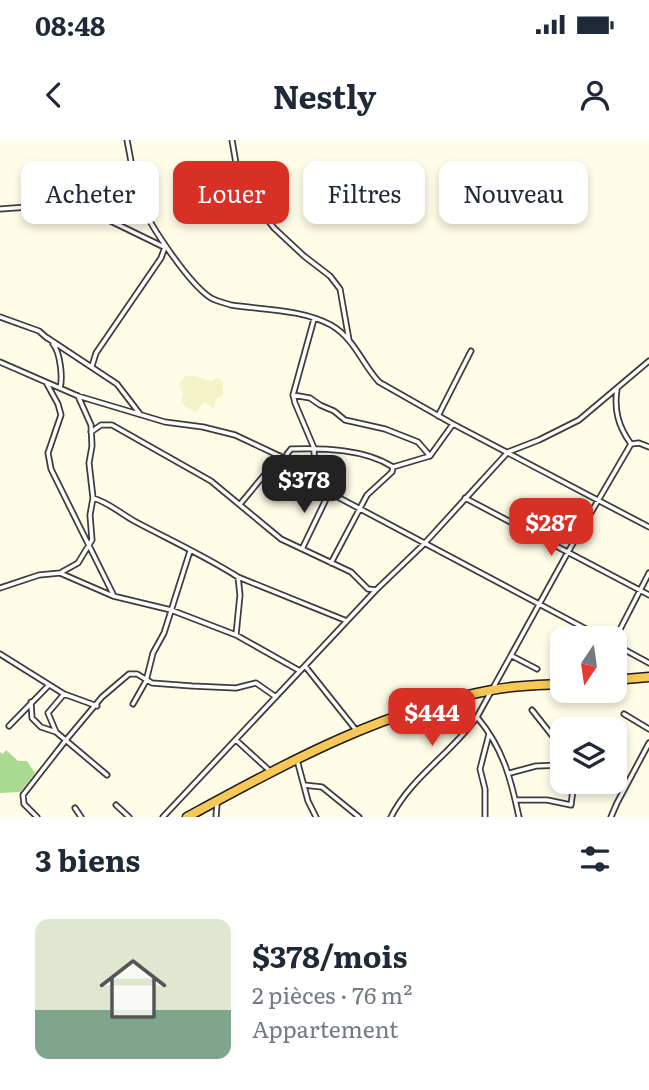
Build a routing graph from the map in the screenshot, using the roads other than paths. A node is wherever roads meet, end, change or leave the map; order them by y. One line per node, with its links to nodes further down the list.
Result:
1 (127, 140): 4 (street)
2 (232, 140): 8 (street)
3 (0, 209): 4 (street)
4 (167, 248): 6 (street); 12 (street)
5 (0, 317): 7 (street)
6 (314, 319): 8 (street); 16 (street)
7 (46, 337): 12 (street); 14 (street)
8 (350, 342): 19 (street)
9 (471, 351): 19 (street)
10 (649, 361): 15 (street)
11 (0, 362): 13 (street)
12 (92, 366): 18 (street)
13 (46, 383): 14 (street); 38 (street)
14 (60, 388): 17 (street)
15 (618, 389): 22 (street); 25 (street)
16 (293, 395): 24 (street); 27 (street)
17 (78, 396): 18 (street); 21 (street)
18 (140, 414): 26 (street)
19 (438, 416): 20 (street)
20 (453, 424): 25 (street); 27 (street)
21 (91, 432): 32 (street); 35 (street)
22 (631, 444): 23 (street); 34 (street)
23 (649, 447)
24 (314, 448): 28 (street); 29 (street); 30 (street)
25 (508, 452): 33 (street); 34 (street)
26 (280, 456): 28 (street); 35 (street)
27 (430, 456): 29 (street)
28 (288, 460): 30 (street)
29 (393, 467): 36 (street)
30 (315, 484): 31 (street)
31 (329, 493): 36 (street); 40 (street)
32 (93, 498): 38 (street); 41 (street)
33 (465, 498): 39 (street); 42 (street)
34 (598, 500): 37 (street); 42 (street)
35 (241, 504): 40 (street)
36 (359, 509): 39 (street); 43 (street)
37 (649, 527)
38 (89, 542): 44 (street); 51 (street)
39 (424, 544): 48 (street); 52 (street)
40 (302, 549): 43 (street)
41 (190, 551): 46 (street); 53 (street)
42 (568, 552): 49 (street); 52 (street)
43 (331, 563): 48 (street)
44 (60, 573): 47 (street); 51 (street)
45 (649, 573): 49 (street)
46 (238, 577): 54 (street); 57 (street)
47 (0, 588)
48 (376, 590): 54 (street)
49 (640, 590): 50 (street); 56 (street)
50 (649, 594)
51 (114, 596): 53 (street)
52 (541, 604): 55 (street); 60 (street)
53 (171, 610): 57 (street); 67 (street)
54 (347, 621): 62 (street)
55 (581, 626)
56 (622, 626)
57 (236, 635): 64 (street)
58 (627, 650): 61 (street)
59 (0, 654): 68 (street)
60 (512, 656): 63 (street); 70 (street)
61 (649, 663)
62 (305, 666): 64 (street); 81 (street)
63 (537, 669)
64 (300, 671): 72 (street)
65 (649, 677): 66 (highway)
66 (627, 679)
67 (146, 681): 72 (street); 74 (street); 75 (street)
68 (49, 685): 71 (street); 73 (street)
69 (550, 685): 70 (highway)
70 (495, 689): 78 (street); 81 (highway)
71 (64, 694): 75 (street); 82 (street)
72 (276, 697): 86 (street)
73 (32, 702): 79 (street); 82 (street)
74 (132, 704)
75 (97, 706): 85 (street)
76 (532, 710): 84 (street)
77 (624, 714): 80 (street)
78 (477, 717): 83 (street); 107 (street)
79 (9, 726)
80 (649, 729)
81 (356, 730): 88 (highway)
82 (56, 732): 85 (street)
83 (490, 732): 91 (street); 108 (street)
84 (550, 733)
85 (66, 740): 92 (street); 99 (street)
86 (236, 740): 90 (street); 102 (street)
87 (649, 743): 110 (street)
88 (297, 759): 90 (highway); 93 (street)
89 (550, 765): 91 (street)
90 (271, 772): 96 (highway)
91 (510, 773): 95 (street)
92 (107, 775)
93 (304, 785): 105 (street); 106 (street)
94 (572, 794): 95 (street)
95 (516, 800): 109 (street)
96 (217, 802): 103 (highway); 104 (street)
97 (116, 805): 101 (street)
98 (75, 808): 100 (street)
99 (37, 817)
100 (81, 817)
101 (129, 817)
102 (163, 817)
103 (187, 817)
104 (216, 817)
105 (316, 817)
106 (359, 817)
107 (391, 817)
108 (485, 817)
109 (519, 817)
110 (611, 817)

